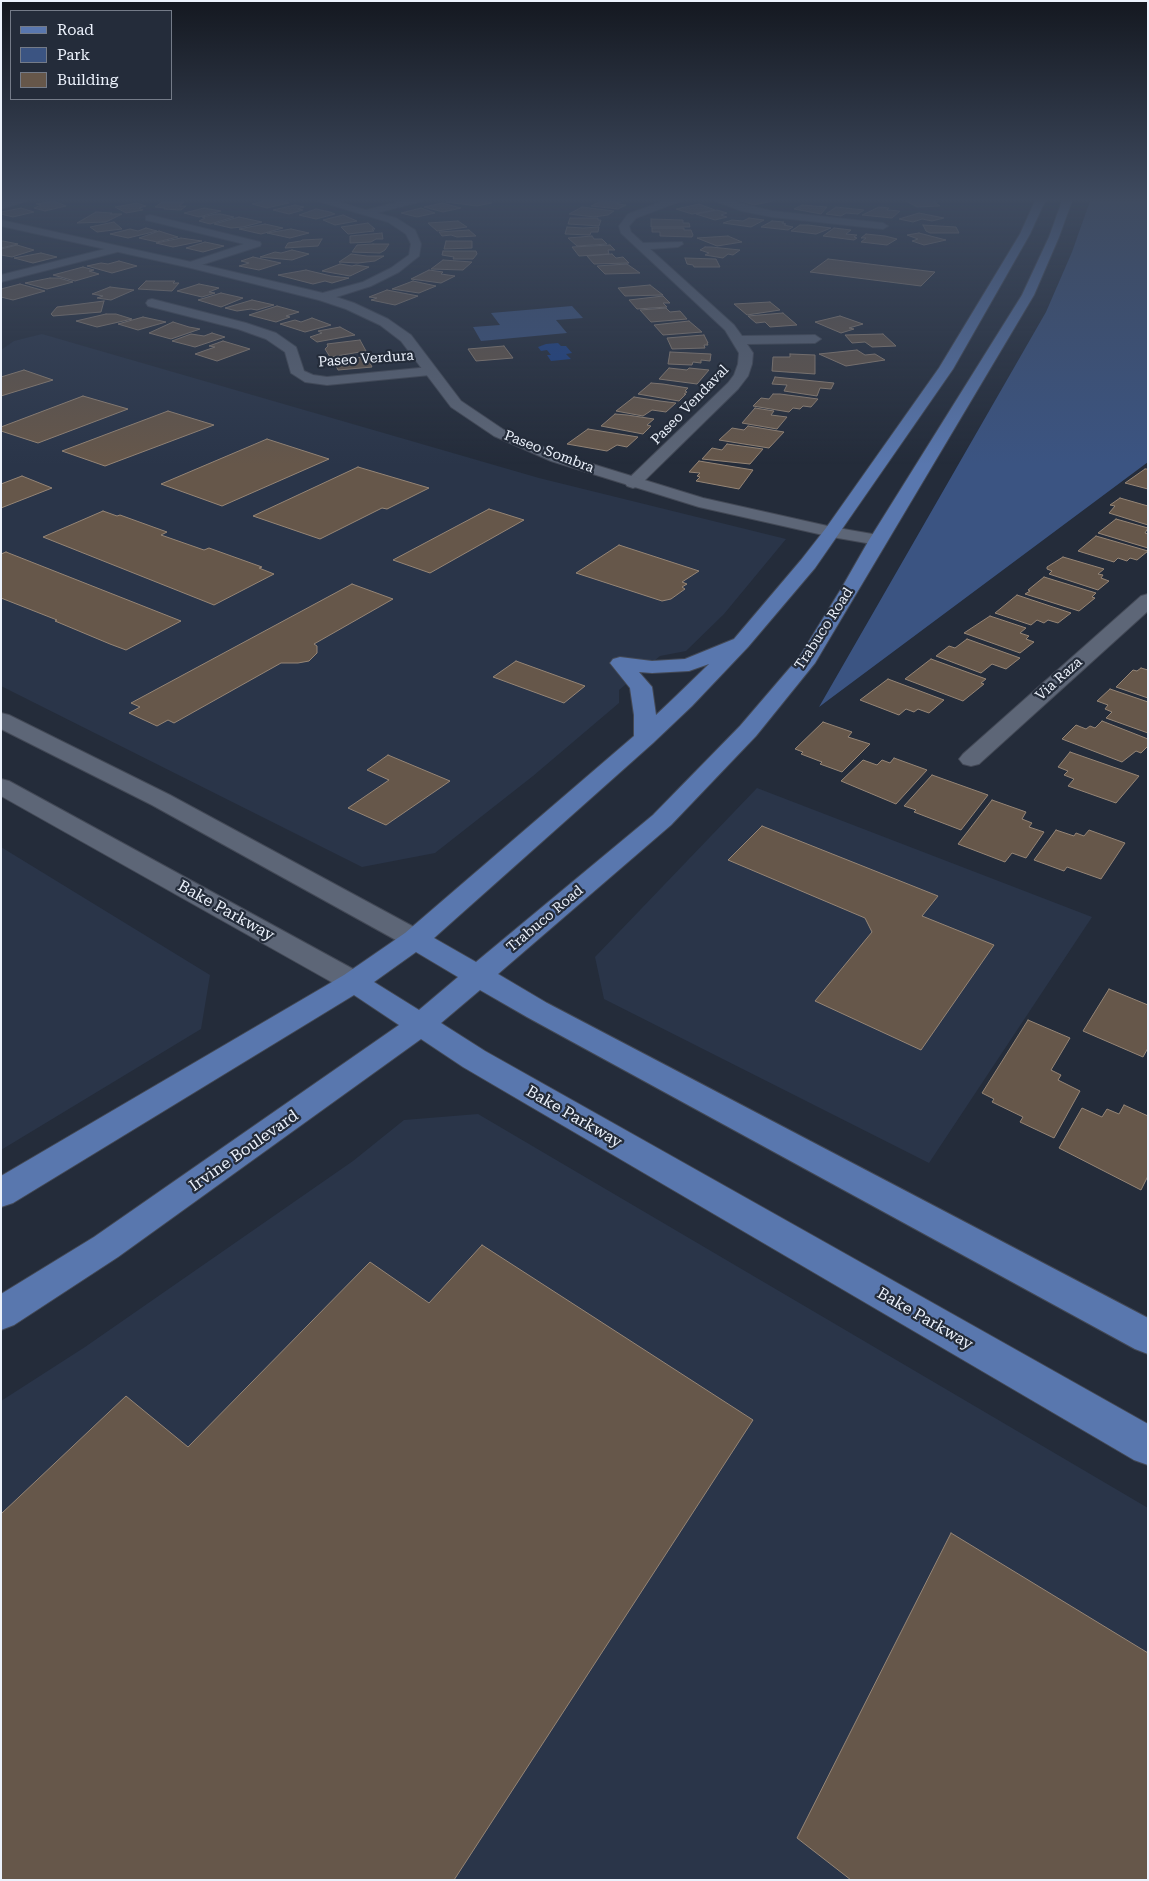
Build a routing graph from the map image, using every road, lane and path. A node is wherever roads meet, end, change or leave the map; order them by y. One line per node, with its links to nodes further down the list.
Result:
1 (286, 289): 6 (street, Paseo Sombra)
2 (352, 289): 6 (street)
3 (686, 289): 11 (street, Paseo Vendaval)
4 (993, 289): 8 (main road)
5 (1030, 289): 9 (main road, Trabuco Road)
6 (323, 298): 12 (street, Paseo Sombra)
7 (152, 303): 12 (street, Paseo Verdura)
8 (976, 318): 9 (main road); 14 (main road)
9 (1011, 322): 15 (main road, Trabuco Road)
10 (816, 339): 11 (street)
11 (739, 340): 13 (street, Paseo Vendaval)
12 (430, 371): 13 (street, Paseo Sombra)
13 (634, 483): 14 (street, Paseo Sombra)
14 (832, 532): 15 (street, Paseo Sombra); 17 (main road)
15 (878, 540): 23 (main road, Trabuco Road)
16 (1148, 600): 20 (street, Via Raza)
17 (741, 643): 19 (main road); 19 (main road)
18 (1, 720): 22 (street)
19 (645, 738): 22 (main road)
20 (971, 759)
21 (1, 786): 24 (street, Bake Parkway)
22 (415, 939): 23 (main road); 24 (main road)
23 (478, 976): 25 (main road, Irvine Boulevard); 28 (main road)
24 (354, 982): 25 (main road, Bake Parkway); 26 (main road)
25 (420, 1025): 27 (main road, Irvine Boulevard); 29 (main road, Bake Parkway)
26 (1, 1194)
27 (1, 1314)
28 (1148, 1337)
29 (1148, 1446)

